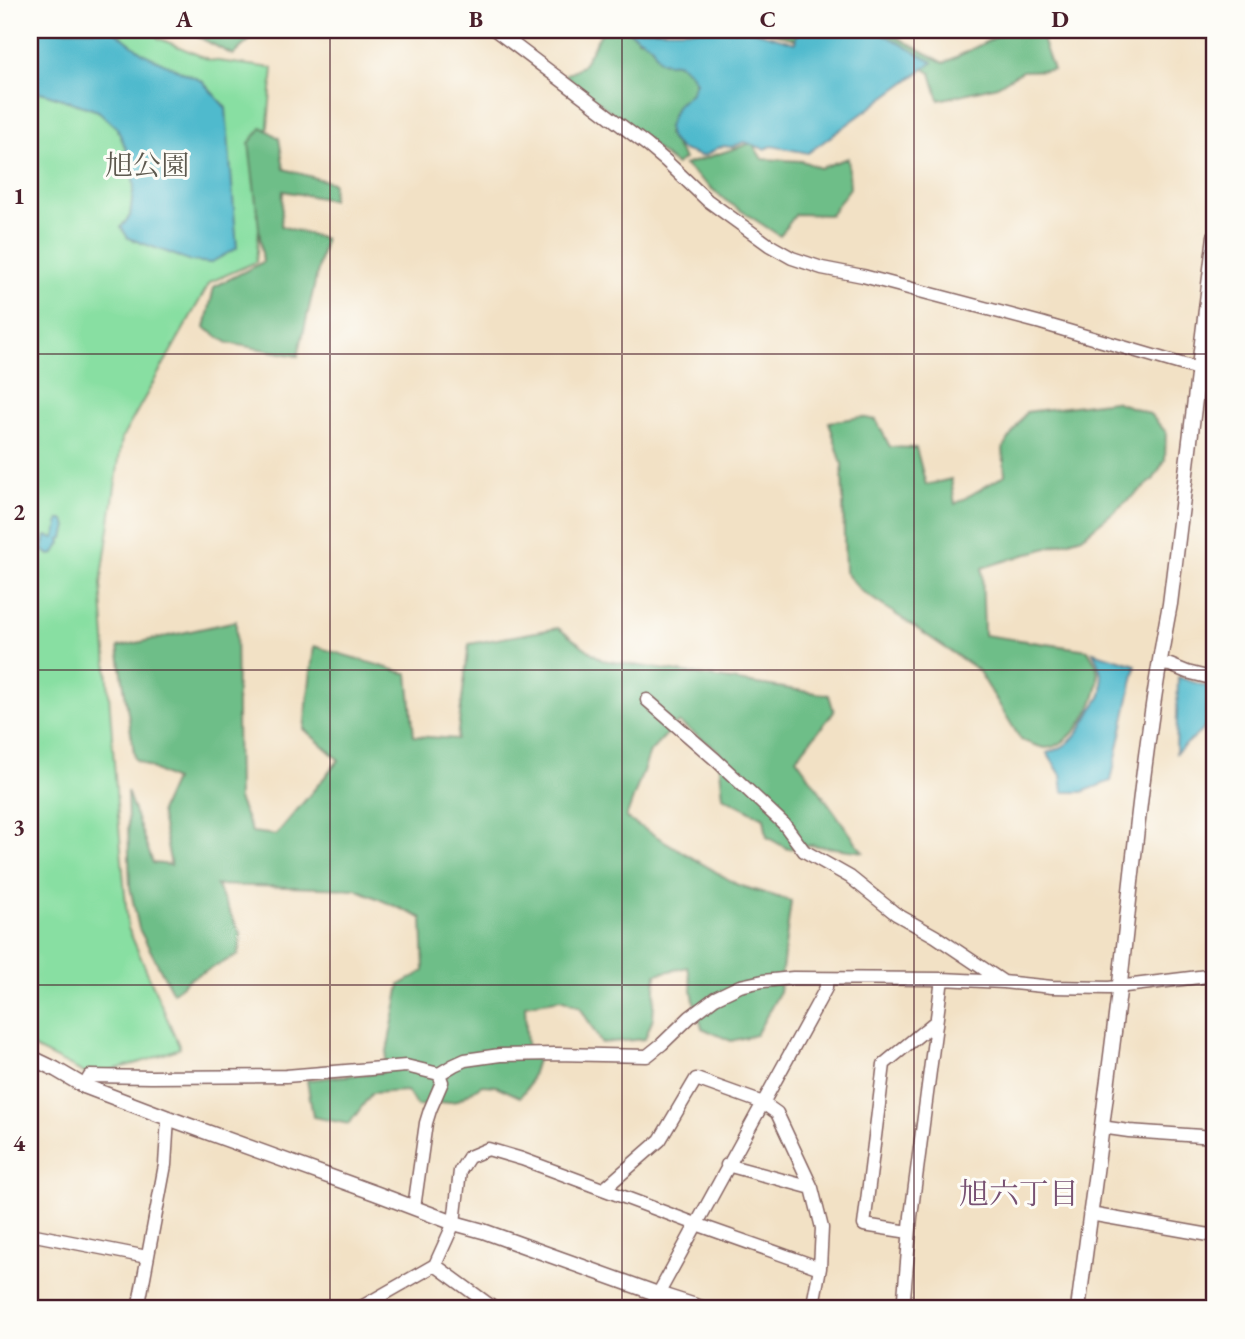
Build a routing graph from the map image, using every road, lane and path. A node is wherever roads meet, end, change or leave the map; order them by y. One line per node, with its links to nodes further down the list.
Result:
1 (495, 30): 3 (street)
2 (1215, 236): 3 (street)
3 (1200, 369): 4 (street); 5 (street)
4 (1215, 374)
5 (1158, 667): 6 (street); 12 (street)
6 (1215, 679)
7 (647, 700): 11 (street)
8 (1215, 975): 12 (street)
9 (826, 979): 10 (street); 15 (street); 17 (street)
10 (942, 979): 11 (street); 13 (street)
11 (1003, 982): 12 (street)
12 (1119, 986): 19 (street)
13 (936, 1021): 28 (street); 28 (street)
14 (30, 1057): 16 (street)
15 (439, 1074): 16 (street); 24 (street)
16 (84, 1086): 18 (street)
17 (763, 1103): 21 (street); 22 (street); 23 (street)
18 (167, 1118): 24 (street); 31 (street)
19 (1101, 1127): 20 (street); 25 (street)
20 (1215, 1137)
21 (727, 1165): 22 (street); 27 (street)
22 (812, 1188): 33 (street)
23 (604, 1189): 26 (street); 27 (street)
24 (414, 1208): 26 (street)
25 (1090, 1214): 30 (street); 42 (street)
26 (454, 1223): 32 (street); 34 (street)
27 (696, 1224): 33 (street); 34 (street)
28 (909, 1232): 41 (street)
29 (30, 1234): 31 (street)
30 (1215, 1236)
31 (147, 1257): 35 (street)
32 (435, 1265): 36 (street); 37 (street)
33 (820, 1268): 40 (street)
34 (658, 1294): 38 (street); 39 (street)
35 (138, 1309)
36 (359, 1309)
37 (495, 1309)
38 (650, 1309)
39 (705, 1309)
40 (812, 1309)
41 (903, 1309)
42 (1077, 1309)

